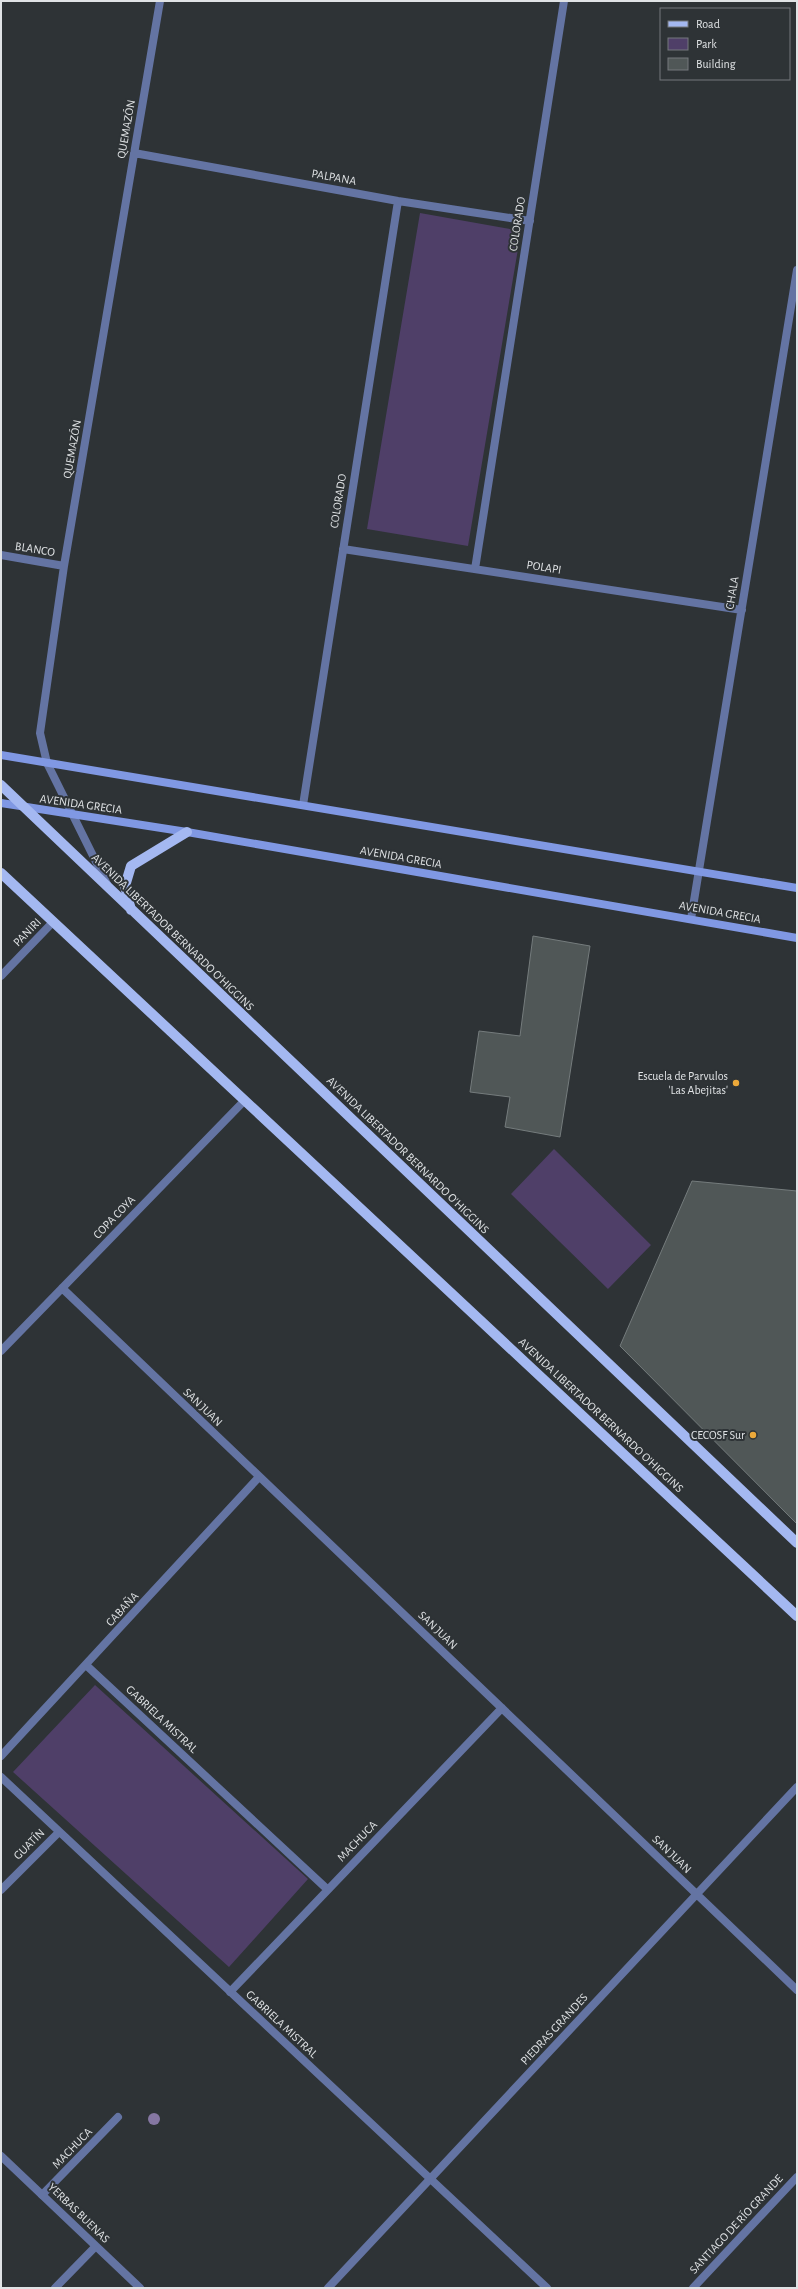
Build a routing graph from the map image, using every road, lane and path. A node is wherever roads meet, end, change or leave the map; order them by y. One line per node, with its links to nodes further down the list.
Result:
1 (160, 1): 3 (street, QUEMAZÓN)
2 (564, 1): 5 (street, COLORADO)
3 (134, 152): 4 (street, PALPANA); 9 (street, QUEMAZÓN)
4 (398, 201): 5 (street, PALPANA); 7 (street, COLORADO)
5 (530, 221): 10 (street, COLORADO)
6 (797, 270): 11 (street, CHALA)
7 (343, 549): 10 (street, POLAPI); 16 (street, COLORADO)
8 (1, 555): 9 (street, BLANCO)
9 (64, 566): 13 (street, QUEMAZÓN)
10 (475, 569): 11 (street, POLAPI)
11 (742, 610): 20 (street, CHALA)
12 (1, 755): 13 (main road)
13 (47, 763): 16 (main road); 18 (street, QUEMAZÓN)
14 (1, 785): 17 (main road, AVENIDA LIBERTADOR BERNARDO O'HIGGINS)
15 (1, 803): 17 (main road, AVENIDA GRECIA)
16 (302, 805): 20 (main road)
17 (25, 808): 18 (main road, AVENIDA GRECIA); 22 (main road, AVENIDA LIBERTADOR BERNARDO O'HIGGINS)
18 (71, 813): 19 (main road, AVENIDA GRECIA); 22 (street, QUEMAZÓN)
19 (187, 832): 24 (main road); 25 (main road, AVENIDA GRECIA)
20 (699, 872): 23 (main road); 25 (street, CHALA)
21 (1, 873): 26 (main road, AVENIDA LIBERTADOR BERNARDO O'HIGGINS)
22 (109, 888): 24 (main road, AVENIDA LIBERTADOR BERNARDO O'HIGGINS)
23 (797, 888)
24 (131, 910): 33 (main road, AVENIDA LIBERTADOR BERNARDO O'HIGGINS)
25 (691, 920): 27 (main road, AVENIDA GRECIA)
26 (53, 922): 28 (street, PANIRI); 29 (main road, AVENIDA LIBERTADOR BERNARDO O'HIGGINS)
27 (797, 938)
28 (1, 976)
29 (245, 1100): 30 (street, COPA COYA); 34 (main road, AVENIDA LIBERTADOR BERNARDO O'HIGGINS)
30 (62, 1288): 31 (street, COPA COYA); 32 (street, SAN JUAN)
31 (1, 1351)
32 (260, 1477): 35 (street, CABAÑA); 36 (street, SAN JUAN)
33 (797, 1543)
34 (797, 1616)
35 (86, 1665): 37 (street, CABAÑA); 41 (street, GABRIELA MISTRAL)
36 (502, 1708): 41 (street, MACHUCA); 43 (street, SAN JUAN)
37 (1, 1756)
38 (1, 1777): 40 (street, GABRIELA MISTRAL)
39 (797, 1787): 43 (street, PIEDRAS GRANDES)
40 (58, 1833): 42 (street, GUATÍN); 45 (street, GABRIELA MISTRAL)
41 (327, 1889): 45 (street, MACHUCA)
42 (1, 1890)
43 (697, 1894): 44 (street, SAN JUAN); 49 (street, PIEDRAS GRANDES)
44 (797, 1990)
45 (230, 1992): 49 (street, GABRIELA MISTRAL)
46 (118, 2117): 50 (street, MACHUCA)
47 (1, 2156): 50 (street, YERBAS BUENAS)
48 (797, 2177): 56 (street, SANTIAGO DE RÍO GRANDE)
49 (431, 2178): 54 (street, PIEDRAS GRANDES); 55 (street, GABRIELA MISTRAL)
50 (42, 2195): 51 (street, YERBAS BUENAS)
51 (96, 2246): 52 (street); 53 (street, YERBAS BUENAS)
52 (55, 2288)
53 (140, 2288)
54 (328, 2288)
55 (547, 2288)
56 (693, 2288)

